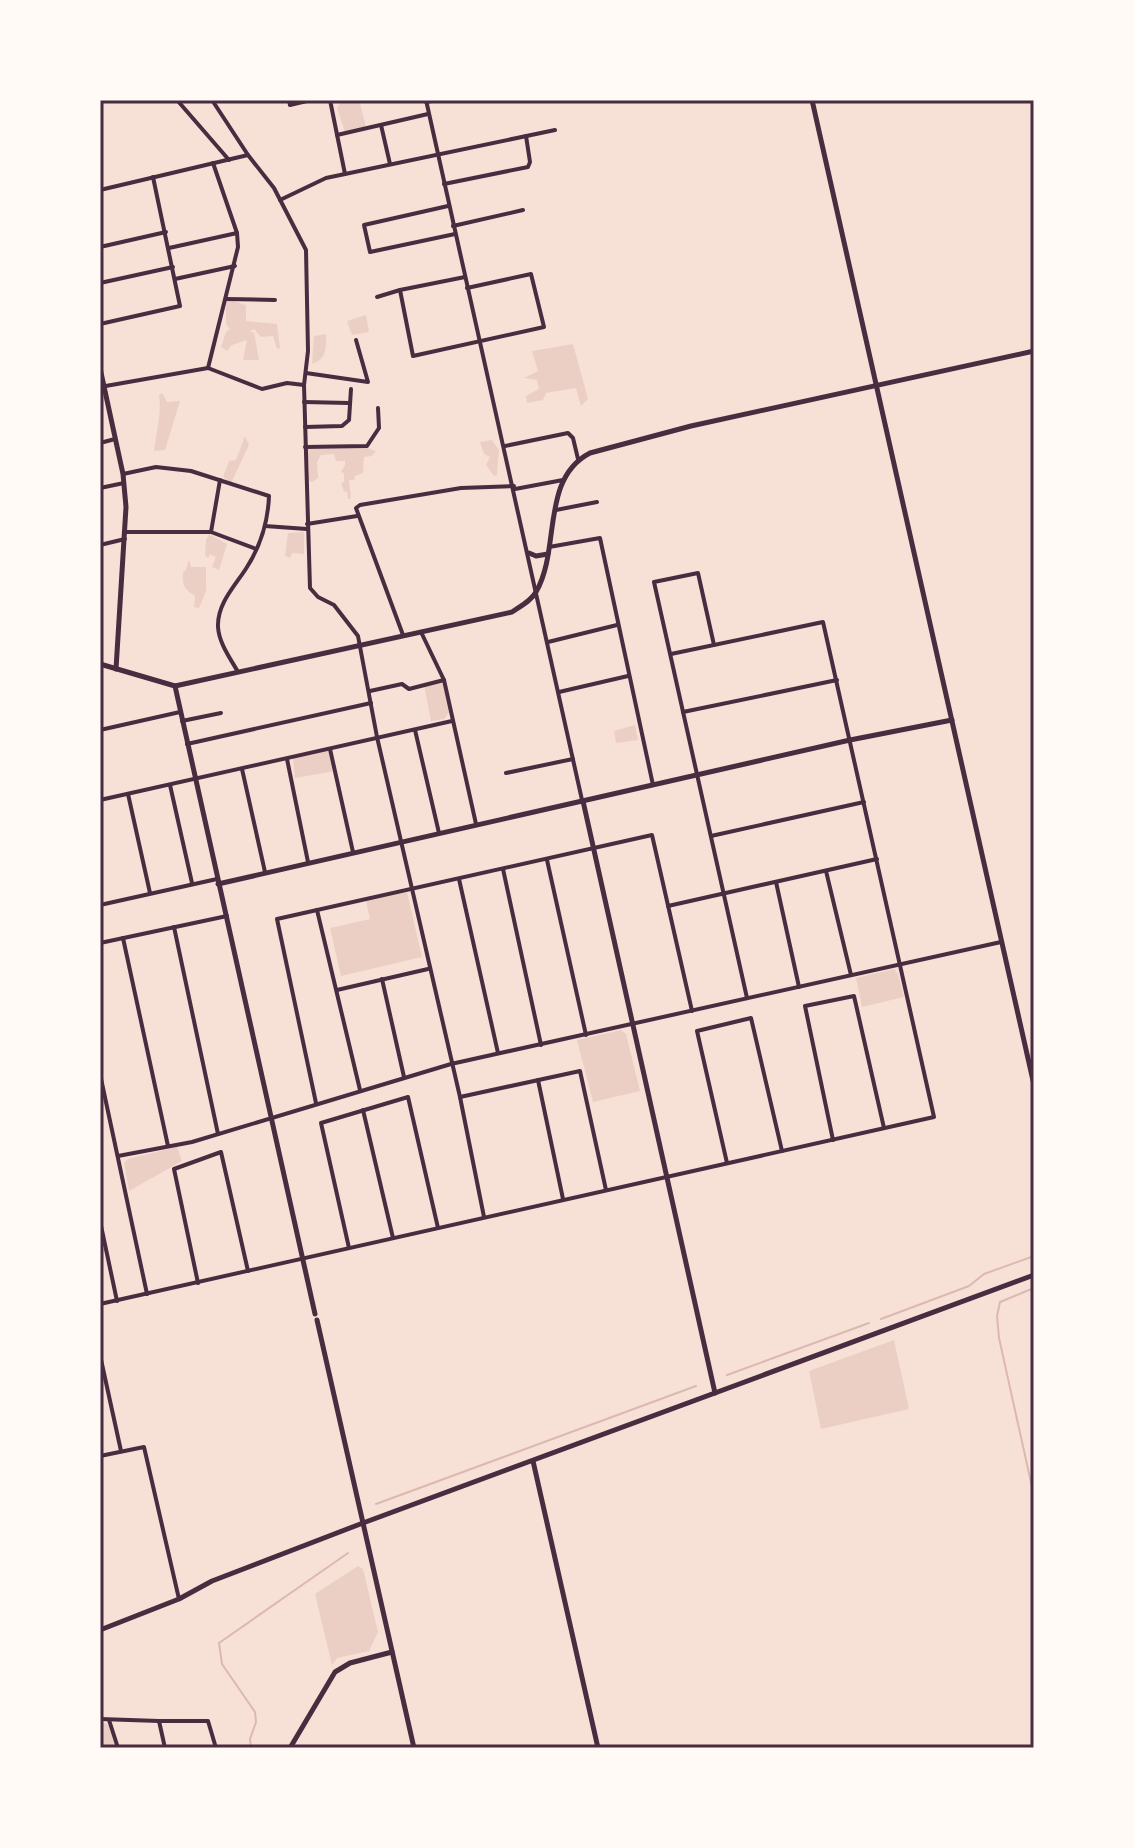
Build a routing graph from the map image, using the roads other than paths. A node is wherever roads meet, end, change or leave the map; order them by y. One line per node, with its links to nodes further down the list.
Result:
1 (177, 100): 16 (street)
2 (212, 100): 15 (street)
3 (289, 100): 4 (street)
4 (311, 100)
5 (330, 100): 12 (street)
6 (437, 100): 8 (street)
7 (812, 100): 50 (street)
8 (426, 101): 9 (street)
9 (429, 114): 10 (street); 14 (street)
10 (381, 125): 12 (street); 18 (street)
11 (555, 130): 13 (street)
12 (337, 135): 19 (street)
13 (526, 136): 14 (street); 21 (street)
14 (438, 154): 18 (street); 21 (street)
15 (248, 155): 16 (street); 23 (street)
16 (229, 160): 17 (street)
17 (213, 163): 20 (street); 28 (street)
18 (390, 164): 19 (street)
19 (345, 174): 23 (street)
20 (153, 177): 22 (street); 27 (street)
21 (444, 184): 24 (street)
22 (100, 190)
23 (280, 200): 48 (street)
24 (449, 206): 26 (street); 29 (street)
25 (523, 210): 26 (street)
26 (453, 226): 29 (street)
27 (166, 232): 30 (street); 31 (street)
28 (237, 233): 31 (street); 32 (street)
29 (455, 234): 34 (street)
30 (100, 247)
31 (169, 248): 33 (street)
32 (235, 266): 35 (street); 40 (street)
33 (173, 267): 35 (street); 36 (street)
34 (465, 277): 37 (street); 38 (street)
35 (175, 279): 42 (street)
36 (100, 283)
37 (467, 288): 44 (street); 44 (street)
38 (400, 290): 39 (street); 44 (street)
39 (377, 297)
40 (226, 299): 41 (street); 47 (street)
41 (275, 300)
42 (100, 324)
43 (356, 340): 48 (street)
44 (479, 343): 59 (street)
45 (1034, 351): 50 (street)
46 (100, 368): 51 (street)
47 (208, 368): 49 (street); 51 (street)
48 (306, 373): 49 (street)
49 (304, 385): 53 (street)
50 (877, 385): 61 (street); 100 (street)
51 (102, 387): 57 (street)
52 (351, 389): 54 (street)
53 (304, 402): 54 (street); 56 (street)
54 (349, 403): 56 (street)
55 (378, 408): 60 (street)
56 (305, 427): 60 (street)
57 (115, 439): 58 (street); 62 (street)
58 (100, 443)
59 (505, 446): 61 (street); 67 (street)
60 (305, 447): 72 (street)
61 (578, 459): 64 (street)
62 (123, 474): 63 (street); 65 (street)
63 (220, 480): 71 (street); 73 (street)
64 (563, 480): 67 (street); 69 (street)
65 (124, 483): 66 (street); 74 (street)
66 (100, 488)
67 (514, 488): 70 (street); 78 (street)
68 (597, 502): 69 (street)
69 (556, 510): 77 (street)
70 (357, 516): 72 (street); 82 (street)
71 (265, 526): 72 (street); 76 (street)
72 (307, 527): 85 (street)
73 (211, 532): 74 (street); 76 (street)
74 (125, 536): 75 (street); 88 (street)
75 (100, 545)
76 (256, 549): 89 (street)
77 (548, 551): 78 (street); 79 (street); 80 (street)
78 (529, 553): 79 (street)
79 (537, 591): 81 (street); 83 (street)
80 (617, 625): 83 (street); 90 (street)
81 (421, 632): 82 (street); 91 (street)
82 (403, 635): 85 (street)
83 (548, 642): 95 (street)
84 (714, 645): 86 (street); 86 (street); 92 (street)
85 (360, 646): 89 (street); 94 (street)
86 (671, 654): 98 (street)
87 (100, 664): 88 (street)
88 (116, 669): 93 (street)
89 (238, 672): 93 (street)
90 (628, 676): 95 (street); 116 (street)
91 (444, 680): 94 (street); 102 (street)
92 (837, 680): 98 (street); 106 (street)
93 (175, 686): 97 (street)
94 (369, 691): 96 (street)
95 (559, 692): 110 (street)
96 (371, 703): 105 (street); 107 (street)
97 (180, 712): 101 (street); 103 (street)
98 (683, 712): 113 (street)
99 (221, 713): 101 (street)
100 (952, 720): 106 (street); 146 (street)
101 (182, 721): 107 (street)
102 (452, 721): 104 (street); 121 (street)
103 (100, 730)
104 (415, 730): 105 (street); 122 (street)
105 (377, 737): 108 (street); 124 (street)
106 (850, 740): 113 (street); 120 (street)
107 (187, 744): 114 (street)
108 (330, 749): 109 (street); 126 (street)
109 (287, 759): 111 (street); 129 (street)
110 (573, 759): 112 (street); 119 (street)
111 (242, 769): 114 (street); 132 (street)
112 (506, 773)
113 (697, 775): 116 (street); 123 (street)
114 (195, 779): 115 (street); 134 (street)
115 (170, 785): 117 (street); 136 (street)
116 (653, 785): 119 (street)
117 (128, 794): 118 (street); 138 (street)
118 (100, 800)
119 (583, 801): 121 (street); 125 (street)
120 (864, 802): 123 (street); 127 (street)
121 (476, 824): 122 (street)
122 (439, 833): 124 (street)
123 (711, 836): 139 (street)
124 (400, 842): 126 (street); 137 (street)
125 (594, 849): 128 (street); 141 (street); 156 (street)
126 (353, 852): 129 (street)
127 (877, 859): 131 (street); 148 (street)
128 (547, 860): 130 (street); 157 (street)
129 (308, 862): 132 (street)
130 (503, 869): 133 (street); 158 (street)
131 (826, 871): 135 (street); 150 (street)
132 (265, 872): 134 (street)
133 (459, 879): 137 (street); 159 (street)
134 (218, 882): 136 (street); 143 (street)
135 (776, 882): 139 (street); 152 (street)
136 (192, 883): 138 (street)
137 (411, 889): 142 (street); 149 (street)
138 (150, 893): 140 (street)
139 (723, 894): 141 (street); 154 (street)
140 (100, 904)
141 (668, 906): 155 (street)
142 (317, 910): 153 (street); 167 (street)
143 (227, 916): 144 (street); 169 (street)
144 (174, 927): 145 (street); 171 (street)
145 (123, 938): 147 (street); 173 (street)
146 (1002, 942): 148 (street); 164 (street)
147 (100, 943)
148 (900, 964): 150 (street); 170 (street)
149 (429, 969): 151 (street); 160 (street)
150 (851, 975): 152 (street)
151 (382, 979): 153 (street); 162 (street)
152 (799, 987): 154 (street)
153 (337, 990): 165 (street)
154 (747, 998): 155 (street)
155 (692, 1011): 156 (street)
156 (632, 1024): 157 (street); 177 (street)
157 (586, 1035): 158 (street)
158 (541, 1045): 159 (street)
159 (498, 1054): 160 (street)
160 (451, 1064): 162 (street); 166 (street)
161 (100, 1074): 175 (street)
162 (404, 1077): 165 (street)
163 (538, 1080): 166 (street); 178 (street); 179 (street)
164 (1034, 1085)
165 (360, 1090): 167 (street)
166 (460, 1097): 180 (street)
167 (316, 1103): 169 (street)
168 (363, 1110): 182 (street); 183 (street); 184 (street)
169 (271, 1118): 171 (street); 185 (street)
170 (884, 1128): 172 (street); 172 (street)
171 (218, 1134): 173 (street)
172 (833, 1140): 174 (street)
173 (168, 1146): 175 (street)
174 (782, 1151): 176 (street); 176 (street)
175 (118, 1156): 189 (street)
176 (727, 1163): 177 (street)
177 (667, 1176): 178 (street); 193 (street)
178 (606, 1190): 179 (street)
179 (563, 1200): 180 (street)
180 (484, 1217): 182 (street)
181 (100, 1221): 190 (street)
182 (438, 1228): 183 (street)
183 (393, 1238): 184 (street)
184 (349, 1248): 185 (street)
185 (302, 1259): 186 (street); 197 (street)
186 (248, 1271): 188 (street); 188 (street)
187 (1034, 1275): 193 (street)
188 (198, 1283): 189 (street)
189 (147, 1294): 190 (street)
190 (117, 1301): 191 (street)
191 (100, 1304)
192 (100, 1355): 194 (street)
193 (715, 1393): 196 (street)
194 (121, 1451): 195 (street); 198 (street)
195 (100, 1456)
196 (533, 1461): 197 (street); 209 (street)
197 (363, 1523): 198 (street); 200 (street)
198 (179, 1599): 199 (street)
199 (100, 1630)
200 (392, 1652): 207 (street); 208 (street)
201 (100, 1719): 202 (street)
202 (109, 1719): 203 (street); 204 (street)
203 (159, 1721): 205 (street); 206 (street)
204 (118, 1748)
205 (165, 1748)
206 (216, 1748)
207 (290, 1748)
208 (414, 1748)
209 (598, 1748)

